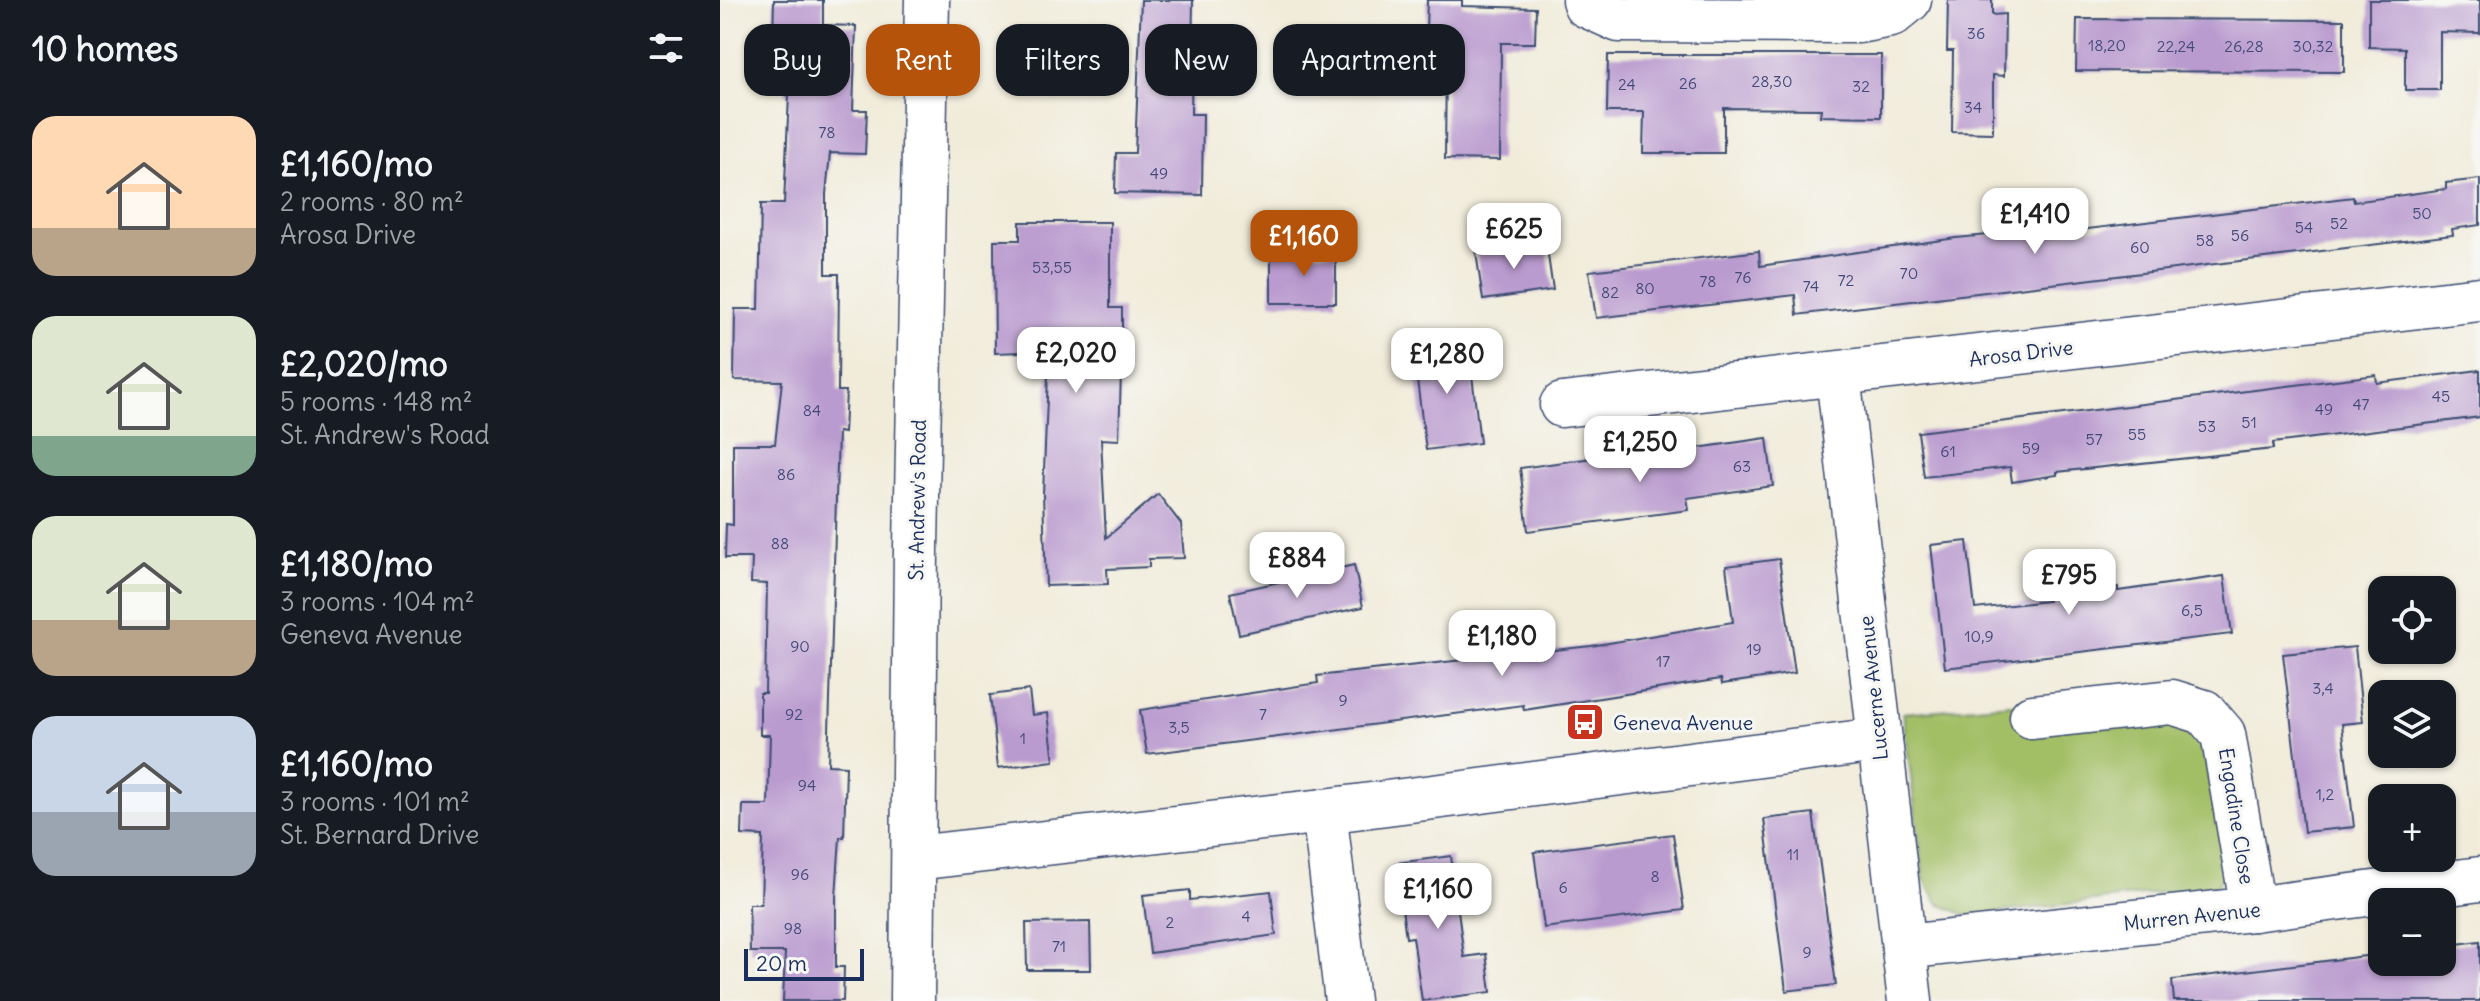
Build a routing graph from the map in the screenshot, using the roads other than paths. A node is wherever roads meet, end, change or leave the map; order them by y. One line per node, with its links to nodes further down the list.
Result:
1 (927, 0): 10 (street, St. Andrew's Road)
2 (1584, 0): 3 (street)
3 (1909, 0)
4 (2480, 299): 5 (street, Arosa Drive)
5 (1838, 375): 6 (street, Arosa Drive); 8 (street, Lucerne Avenue)
6 (1562, 405)
7 (2032, 717): 12 (street, Engadine Close)
8 (1878, 740): 9 (street); 13 (street, Lucerne Avenue)
9 (1324, 811): 10 (street); 15 (street)
10 (915, 858): 14 (street, St. Andrew's Road)
11 (2480, 879): 12 (street, Murren Avenue)
12 (2253, 909): 13 (street, Murren Avenue)
13 (1904, 947): 16 (street, Lucerne Avenue)
14 (912, 1001)
15 (1347, 1001)
16 (1910, 1001)

